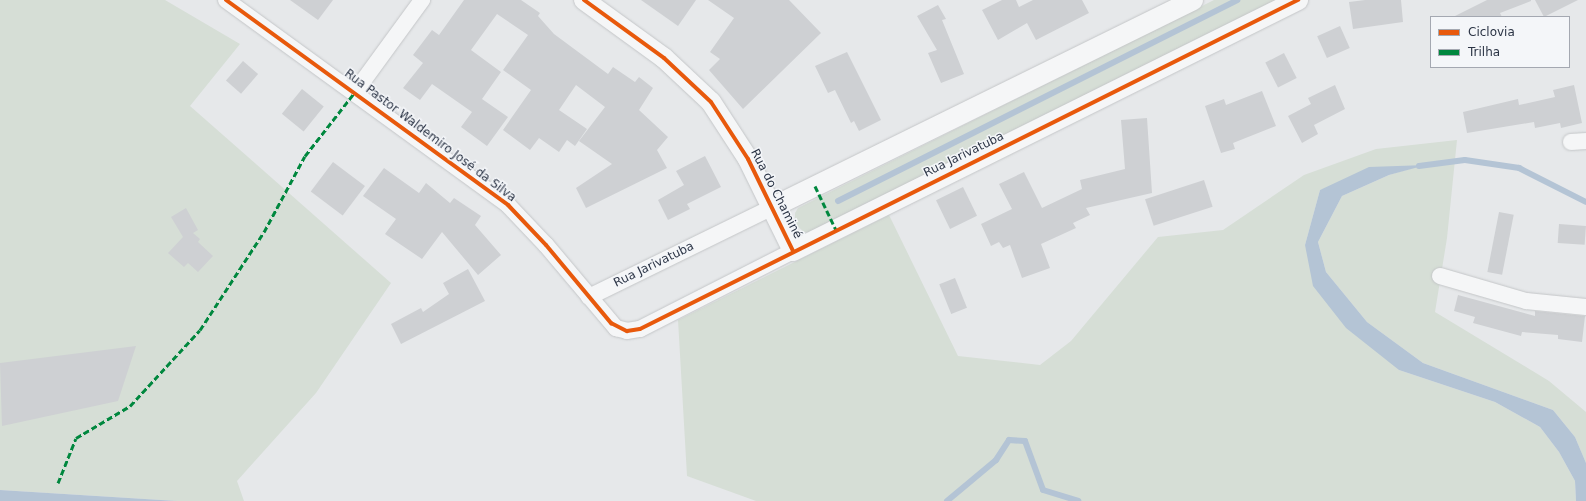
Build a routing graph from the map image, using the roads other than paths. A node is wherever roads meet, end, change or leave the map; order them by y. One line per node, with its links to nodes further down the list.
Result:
1 (226, 0): 6 (street, Rua Pastor Waldemiro José da Silva)
2 (422, 0): 6 (street)
3 (584, 0): 7 (street, Rua do Chaminé)
4 (1193, 0): 7 (street, Rua Jarivatuba)
5 (1298, 0): 8 (street, Rua Jarivatuba)
6 (356, 92): 10 (street, Rua Pastor Waldemiro José da Silva)
7 (773, 207): 8 (street, Rua do Chaminé); 10 (street, Rua Jarivatuba)
8 (793, 251): 12 (street, Rua Jarivatuba)
9 (1440, 276): 11 (street)
10 (589, 297): 12 (street, Rua Pastor Waldemiro José da Silva)
11 (1586, 307)
12 (640, 329)

